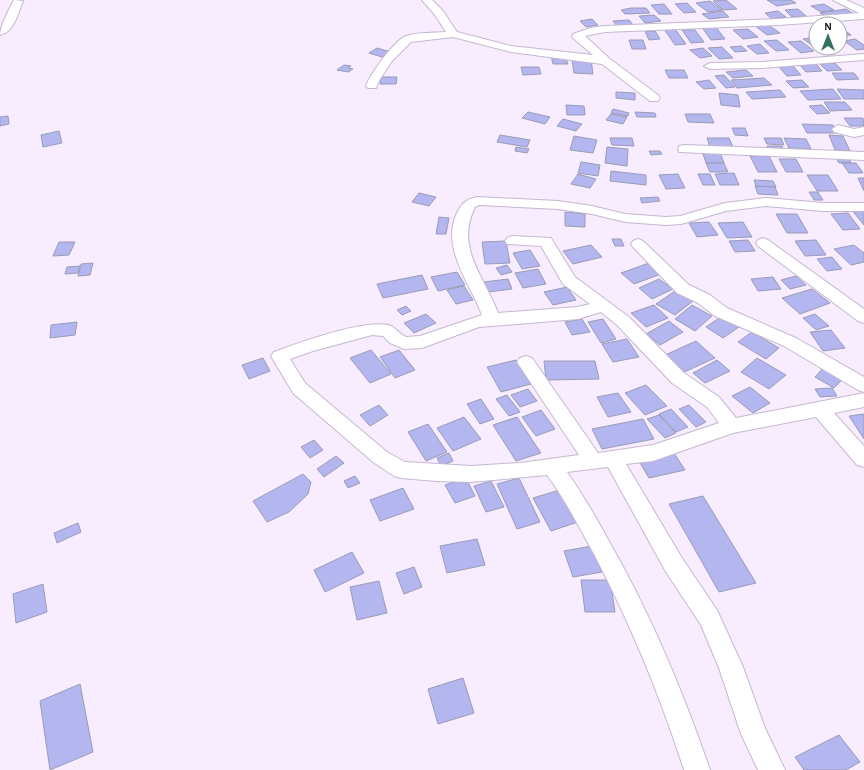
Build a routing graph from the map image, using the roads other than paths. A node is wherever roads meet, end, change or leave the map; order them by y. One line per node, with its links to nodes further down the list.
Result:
1 (428, 0): 7 (street)
2 (838, 0): 4 (street)
3 (18, 1): 6 (street)
4 (864, 12)
5 (864, 16): 9 (street)
6 (0, 32)
7 (453, 34): 9 (street); 11 (street)
8 (864, 57): 10 (street)
9 (606, 61): 12 (street)
10 (710, 66)
11 (372, 86)
12 (654, 98)
13 (838, 129): 14 (street)
14 (859, 132): 15 (street)
15 (852, 146)
16 (684, 148): 17 (street)
17 (864, 156)
18 (864, 207): 24 (street)
19 (512, 241): 22 (street)
20 (762, 243): 23 (street)
21 (638, 244): 26 (street)
22 (603, 306): 24 (street); 29 (street)
23 (864, 317)
24 (492, 319): 32 (street)
25 (526, 362): 31 (street)
26 (864, 385)
27 (864, 400): 28 (street)
28 (819, 408): 29 (street); 30 (street)
29 (732, 426): 31 (street)
30 (864, 459)
31 (604, 460): 32 (street); 34 (street)
32 (552, 466): 33 (street)
33 (697, 770)
34 (772, 770)

